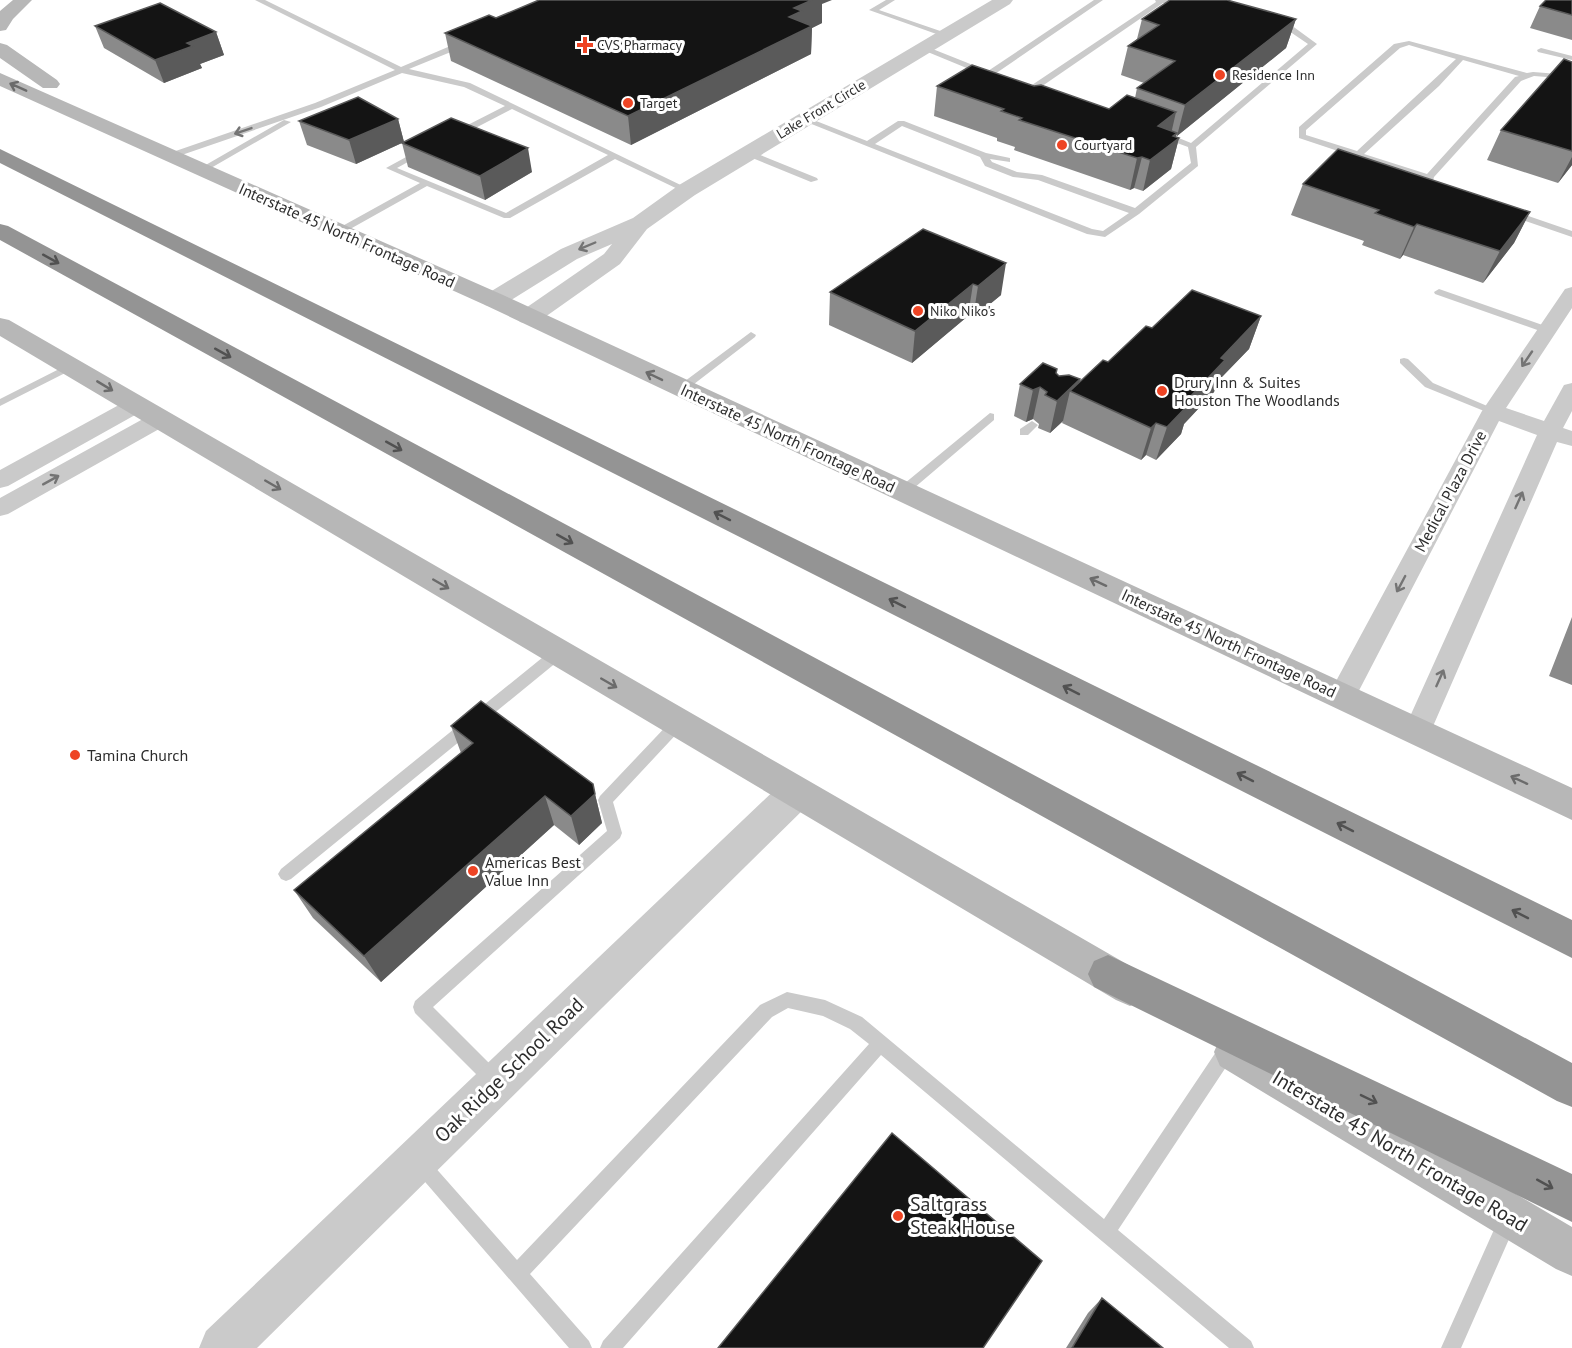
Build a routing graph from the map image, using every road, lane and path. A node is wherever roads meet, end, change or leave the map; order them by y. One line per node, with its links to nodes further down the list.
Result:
1 (23, 0): 9 (main road)
2 (259, 0): 17 (lane)
3 (891, 0): 10 (lane)
4 (1004, 0): 10 (street, Lake Front Circle)
5 (1099, 0): 18 (lane)
6 (1160, 0): 7 (lane); 24 (lane)
7 (1196, 8)
8 (1265, 22): 33 (lane)
9 (0, 26)
10 (945, 34): 12 (street, Lake Front Circle)
11 (474, 39): 17 (lane)
12 (922, 48): 18 (lane); 28 (street, Lake Front Circle)
13 (0, 49): 31 (main road)
14 (1541, 50): 16 (lane)
15 (1461, 58): 19 (lane); 39 (lane); 39 (lane)
16 (1572, 58)
17 (400, 70): 26 (lane); 27 (lane)
18 (989, 74): 21 (lane)
19 (1527, 76): 20 (lane); 45 (lane)
20 (1572, 77)
21 (1000, 78)
22 (0, 79): 31 (main road, Interstate 45 North Frontage Road, one-way to 22)
23 (1021, 85): 24 (lane)
24 (1032, 89): 25 (lane)
25 (1043, 93)
26 (318, 105): 40 (lane, one-way to 40); 43 (lane)
27 (512, 106): 30 (lane); 37 (lane)
28 (803, 119): 32 (lane); 35 (street, Lake Front Circle)
29 (1148, 129): 33 (lane)
30 (451, 137)
31 (132, 138): 40 (main road, Interstate 45 North Frontage Road)
32 (868, 144): 38 (lane); 51 (lane)
33 (1192, 146): 51 (lane)
34 (431, 147): 47 (lane)
35 (748, 153): 46 (lane); 49 (street, Lake Front Circle)
36 (0, 155): 82 (highway, one-way to 36)
37 (615, 155): 47 (lane); 49 (lane)
38 (984, 155): 41 (lane); 44 (lane)
39 (1358, 155): 45 (lane)
40 (170, 156): 43 (main road, Interstate 45 North Frontage Road)
41 (1007, 160)
42 (1030, 169): 44 (lane)
43 (201, 170): 54 (main road, Interstate 45 North Frontage Road)
44 (1039, 177): 51 (lane)
45 (1429, 178): 48 (lane)
46 (814, 180)
47 (427, 183): 54 (lane)
48 (1438, 188)
49 (687, 190): 52 (street, Lake Front Circle)
50 (1505, 211): 55 (lane)
51 (1137, 212)
52 (641, 223): 58 (street, Lake Front Circle, one-way to 58); 59 (street, Lake Front Circle)
53 (0, 231): 87 (highway, one-way to 87)
54 (340, 231): 58 (main road, Interstate 45 North Frontage Road)
55 (1572, 234)
56 (1439, 292): 61 (lane)
57 (1572, 293): 61 (street, Medical Plaza Drive)
58 (494, 300): 59 (main road, Interstate 45 North Frontage Road)
59 (529, 316): 65 (main road, Interstate 45 North Frontage Road, one-way to 59)
60 (0, 325): 64 (main road)
61 (1547, 330): 68 (street, Medical Plaza Drive, one-way to 68)
62 (751, 335): 65 (lane)
63 (1404, 361): 68 (lane)
64 (71, 366): 67 (lane); 69 (main road, one-way to 69)
65 (681, 389): 73 (main road, Interstate 45 North Frontage Road)
66 (1572, 390): 71 (street)
67 (0, 403)
68 (1493, 411): 71 (street); 76 (street, Medical Plaza Drive, one-way to 76)
69 (148, 412): 72 (street); 74 (street, one-way to 69); 75 (main road, one-way to 75)
70 (990, 417): 73 (lane)
71 (1561, 435): 78 (street, one-way to 71)
72 (0, 480)
73 (903, 491): 76 (main road, Interstate 45 North Frontage Road, one-way to 73)
74 (0, 508)
75 (558, 652): 77 (main road, one-way to 77); 81 (lane)
76 (1342, 696): 78 (main road, Interstate 45 North Frontage Road)
77 (678, 723): 79 (main road); 86 (lane)
78 (1417, 732): 80 (main road, Interstate 45 North Frontage Road, one-way to 78)
79 (796, 793): 83 (main road); 86 (street, Oak Ridge School Road)
80 (1572, 806)
81 (286, 874)
82 (1572, 940)
83 (1108, 974): 85 (main road, Interstate 45 North Frontage Road); 89 (highway, one-way to 89)
84 (881, 1043): 91 (lane); 93 (lane); 96 (lane)
85 (1228, 1048): 90 (main road, Interstate 45 North Frontage Road); 91 (lane)
86 (496, 1082): 88 (street, Oak Ridge School Road)
87 (1572, 1086)
88 (417, 1160): 93 (lane); 94 (street, Oak Ridge School Road)
89 (1572, 1199)
90 (1510, 1216): 92 (main road, Interstate 45 North Frontage Road); 98 (lane)
91 (1106, 1232): 97 (lane)
92 (1572, 1253)
93 (517, 1274): 95 (lane)
94 (223, 1348)
95 (582, 1348)
96 (610, 1348)
97 (1244, 1348)
98 (1451, 1348)

